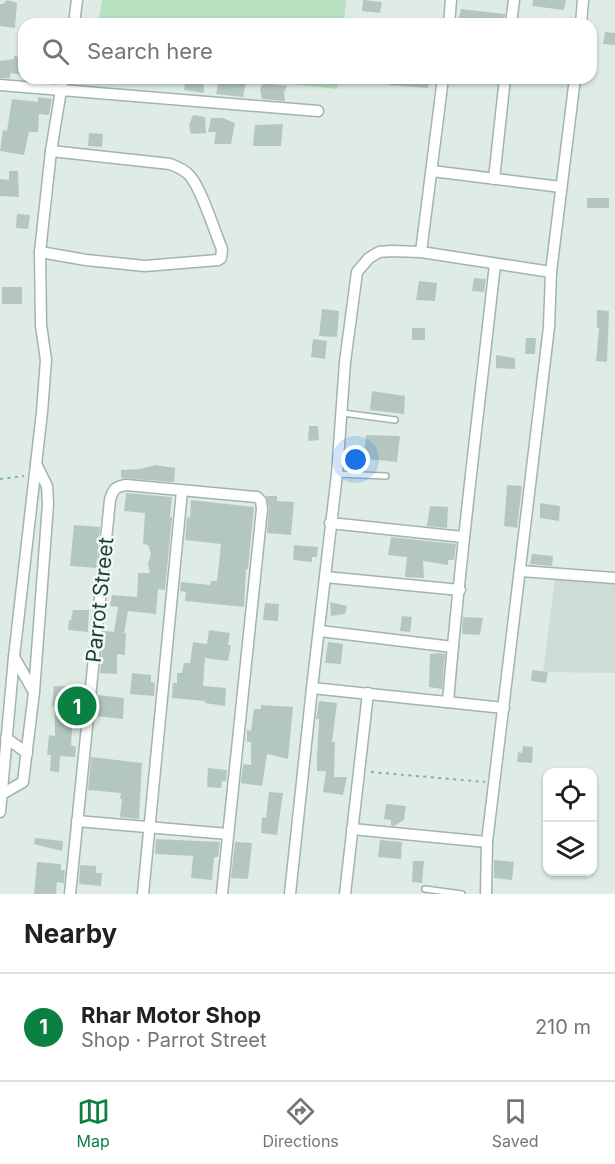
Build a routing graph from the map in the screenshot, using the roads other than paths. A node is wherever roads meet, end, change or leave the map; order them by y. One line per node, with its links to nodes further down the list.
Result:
1 (76, 0): 5 (street)
2 (451, 0): 6 (street)
3 (514, 0): 7 (street)
4 (583, 0): 8 (street)
5 (74, 18)
6 (450, 18)
7 (512, 18)
8 (582, 18)
9 (61, 84): 14 (street)
10 (442, 84): 17 (street)
11 (504, 84): 18 (street)
12 (574, 84): 19 (street)
13 (0, 85): 14 (street)
14 (59, 90): 15 (street); 16 (street)
15 (318, 111)
16 (51, 151): 20 (street); 20 (street)
17 (432, 171): 18 (street); 21 (street)
18 (494, 179): 19 (street)
19 (561, 187): 23 (street)
20 (40, 252): 26 (street)
21 (421, 252): 22 (street); 24 (street)
22 (495, 264): 23 (street); 33 (street)
23 (551, 272): 34 (street)
24 (343, 413): 25 (lane); 27 (street)
25 (395, 420)
26 (35, 464): 29 (street); 31 (street)
27 (337, 474): 28 (lane); 32 (street)
28 (386, 476)
29 (45, 483): 31 (street); 42 (street)
30 (182, 491): 50 (street, Parrot Street); 51 (street); 53 (street)
31 (32, 493): 40 (street)
32 (330, 523): 33 (street); 35 (street)
33 (463, 537): 37 (street)
34 (521, 571): 36 (street); 45 (street)
35 (324, 577): 37 (street); 38 (street)
36 (615, 578)
37 (459, 590): 39 (street)
38 (320, 631): 39 (street); 41 (street)
39 (453, 646): 44 (street)
40 (14, 657): 42 (street); 46 (street)
41 (312, 688): 43 (street); 59 (street)
42 (34, 692): 47 (street)
43 (368, 693): 44 (street); 52 (street)
44 (448, 702): 45 (street)
45 (504, 708): 54 (street)
46 (6, 738): 47 (street); 48 (street)
47 (27, 753): 48 (street)
48 (2, 794): 49 (street)
49 (0, 812)
50 (77, 821): 51 (street); 56 (street, Parrot Street)
51 (150, 828): 53 (street); 57 (street)
52 (352, 829): 54 (street); 60 (street)
53 (228, 834): 58 (street)
54 (487, 842): 62 (street)
55 (425, 889): 61 (lane)
56 (70, 894)
57 (143, 894)
58 (222, 894)
59 (290, 894)
60 (345, 894)
61 (462, 894)
62 (486, 894)

